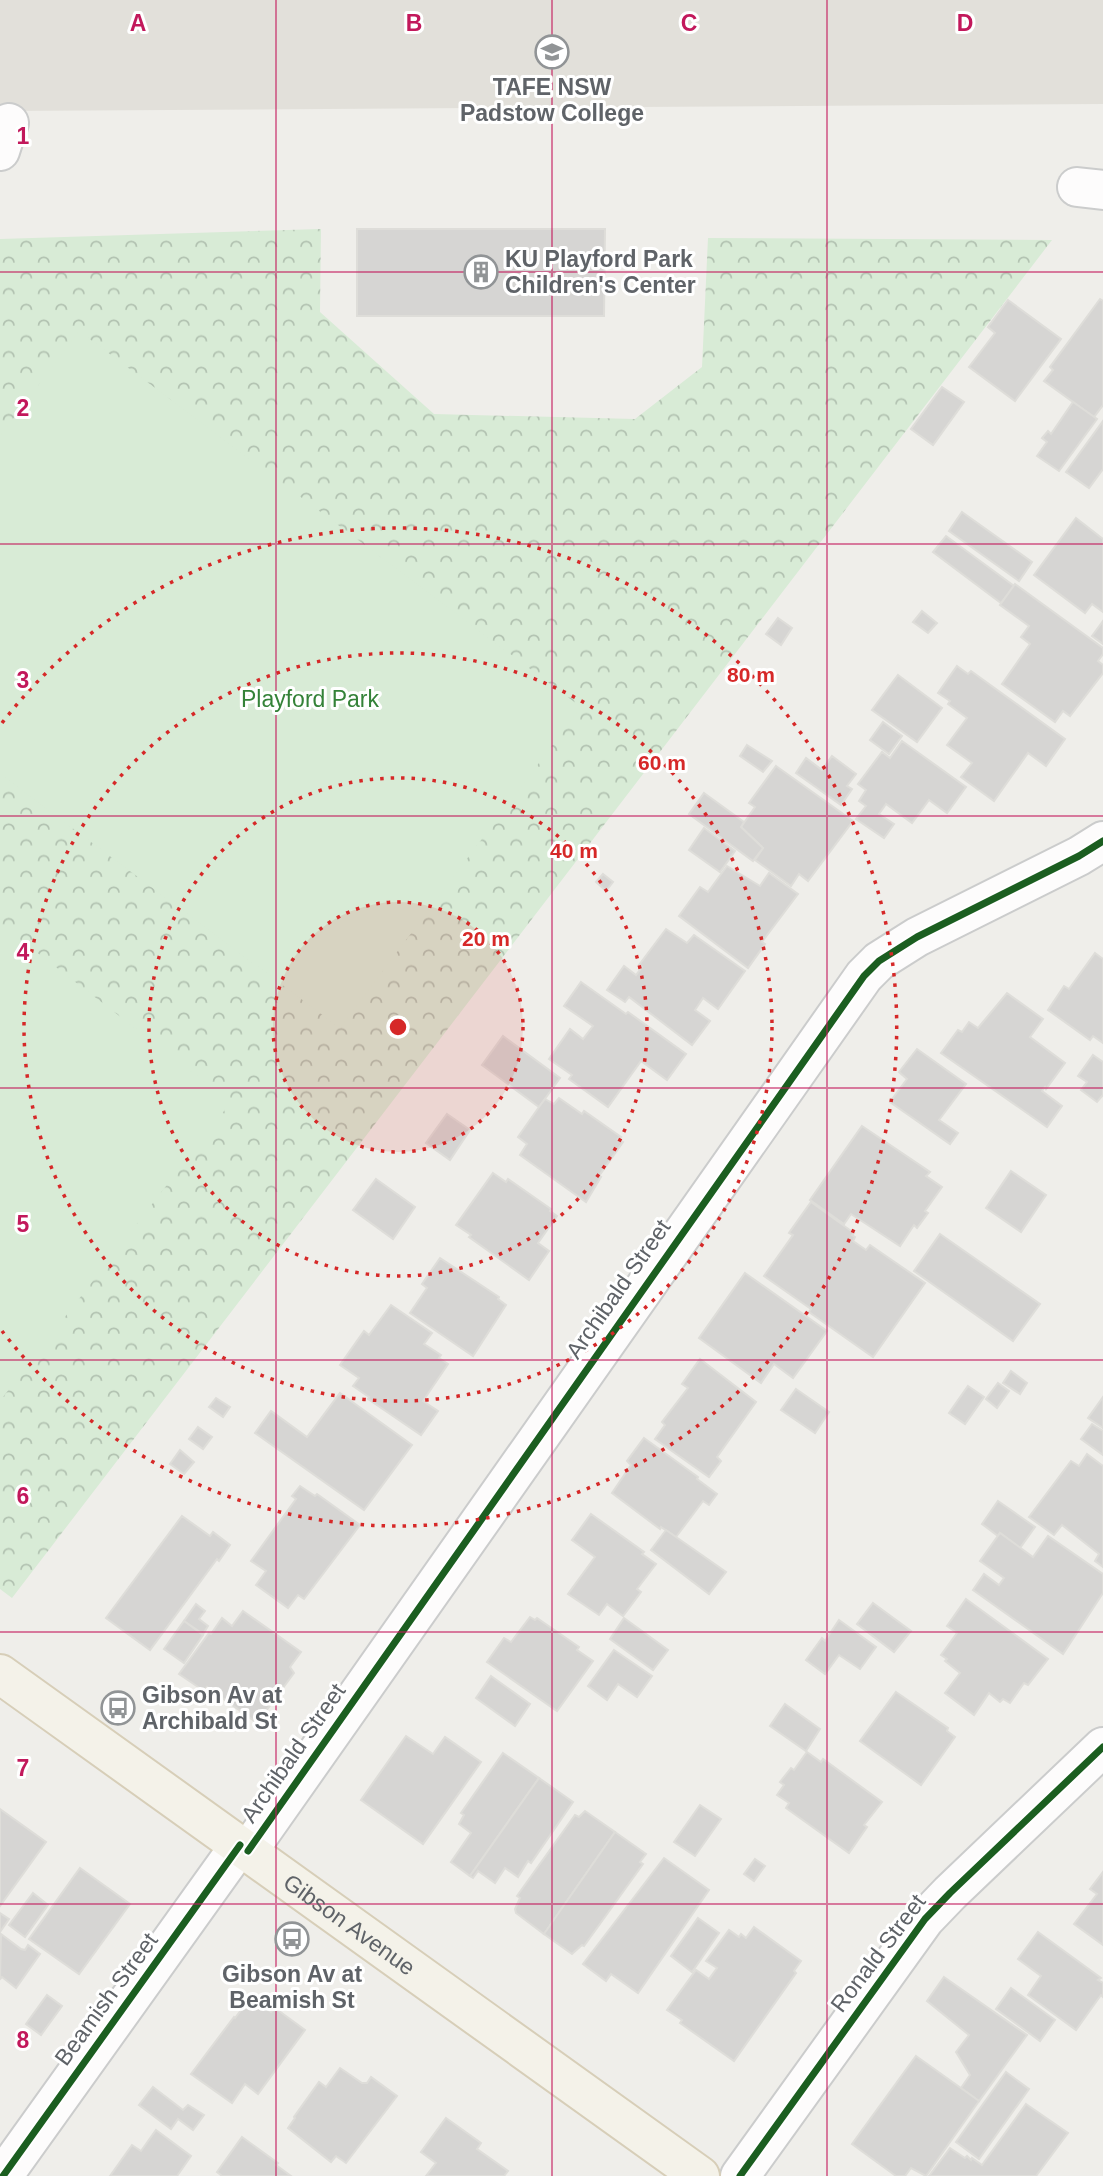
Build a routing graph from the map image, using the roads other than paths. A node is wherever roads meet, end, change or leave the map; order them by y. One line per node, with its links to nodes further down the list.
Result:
1 (1103, 841): 4 (street, Archibald Street)
2 (0, 1674): 4 (main road, Gibson Avenue)
3 (1103, 1747): 7 (street, Ronald Street)
4 (244, 1848): 5 (street, Beamish Street); 6 (main road, Gibson Avenue)
5 (3, 2176)
6 (700, 2176)
7 (740, 2176)

